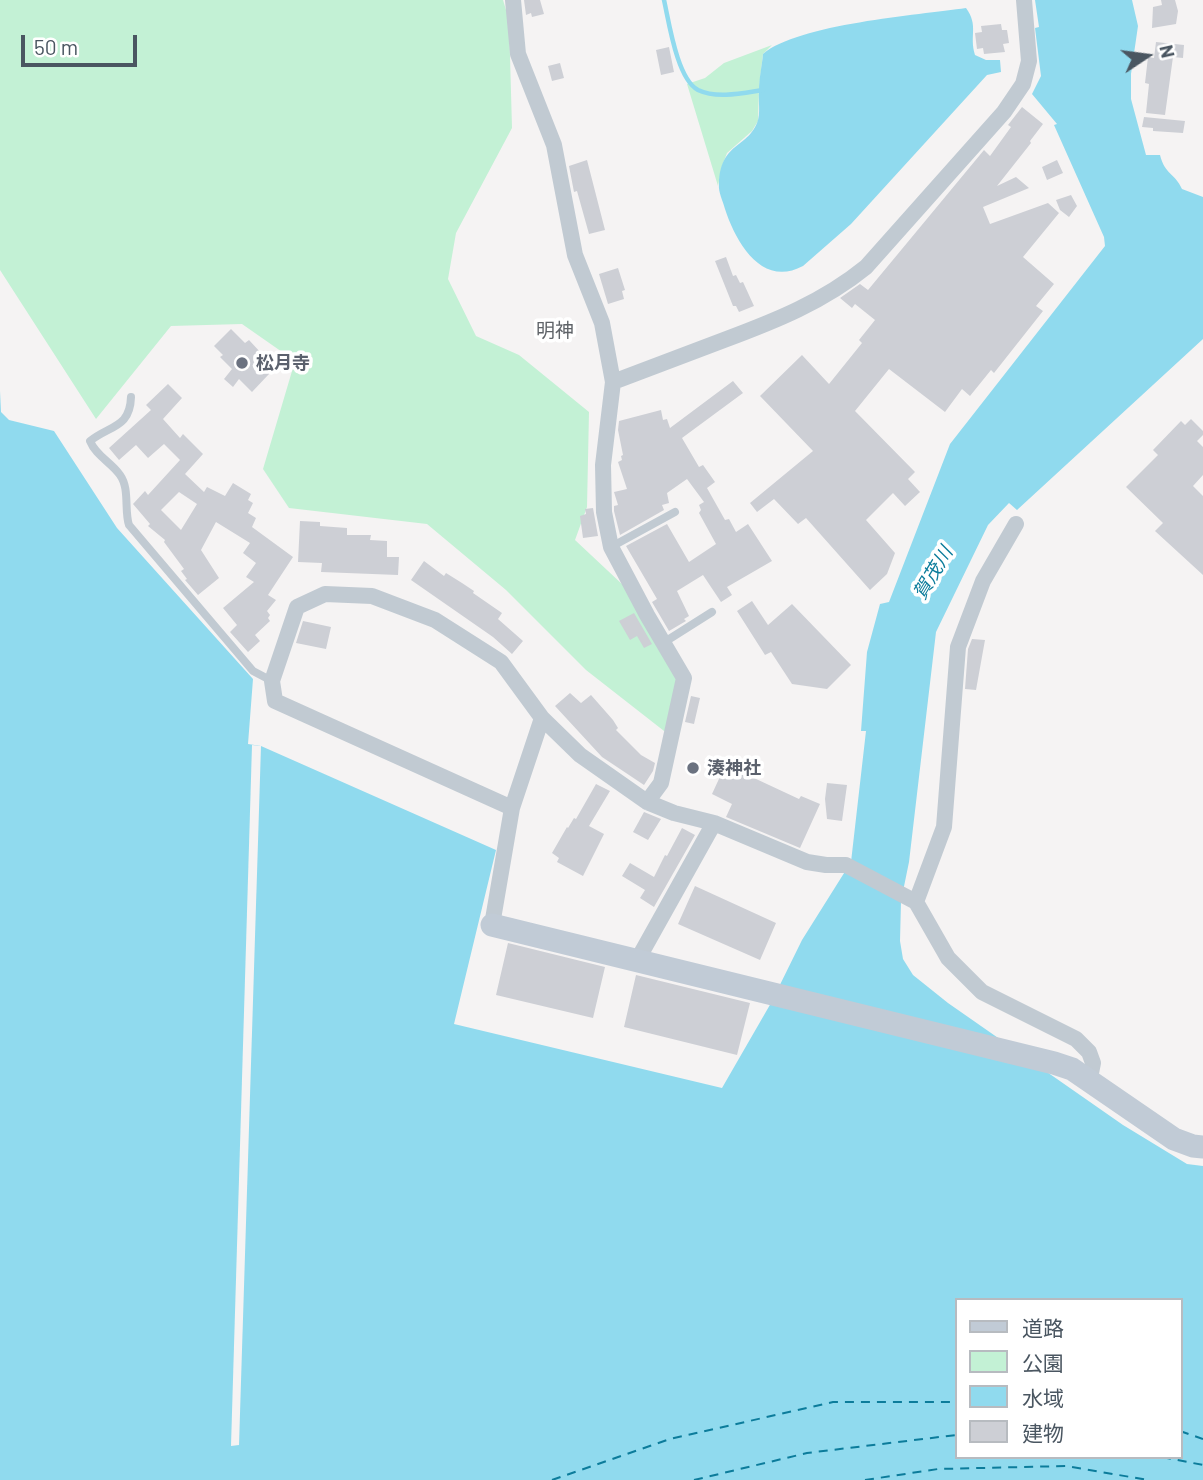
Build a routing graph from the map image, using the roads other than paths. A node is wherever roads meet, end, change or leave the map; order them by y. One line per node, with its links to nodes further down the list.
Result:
1 (513, 0): 3 (street)
2 (1024, 0): 3 (street)
3 (613, 382): 7 (street)
4 (131, 397): 10 (lane)
5 (675, 512): 7 (lane)
6 (1016, 524): 15 (street)
7 (611, 547): 9 (street)
8 (712, 612): 9 (lane)
9 (663, 643): 12 (street)
10 (272, 681): 11 (street); 13 (street)
11 (542, 718): 12 (street); 13 (street)
12 (648, 802): 14 (street)
13 (512, 808): 16 (street)
14 (714, 823): 15 (street); 17 (street)
15 (909, 899): 18 (street)
16 (492, 925): 17 (street)
17 (638, 959): 18 (street)
18 (1089, 1083): 19 (street)
19 (1203, 1147)

